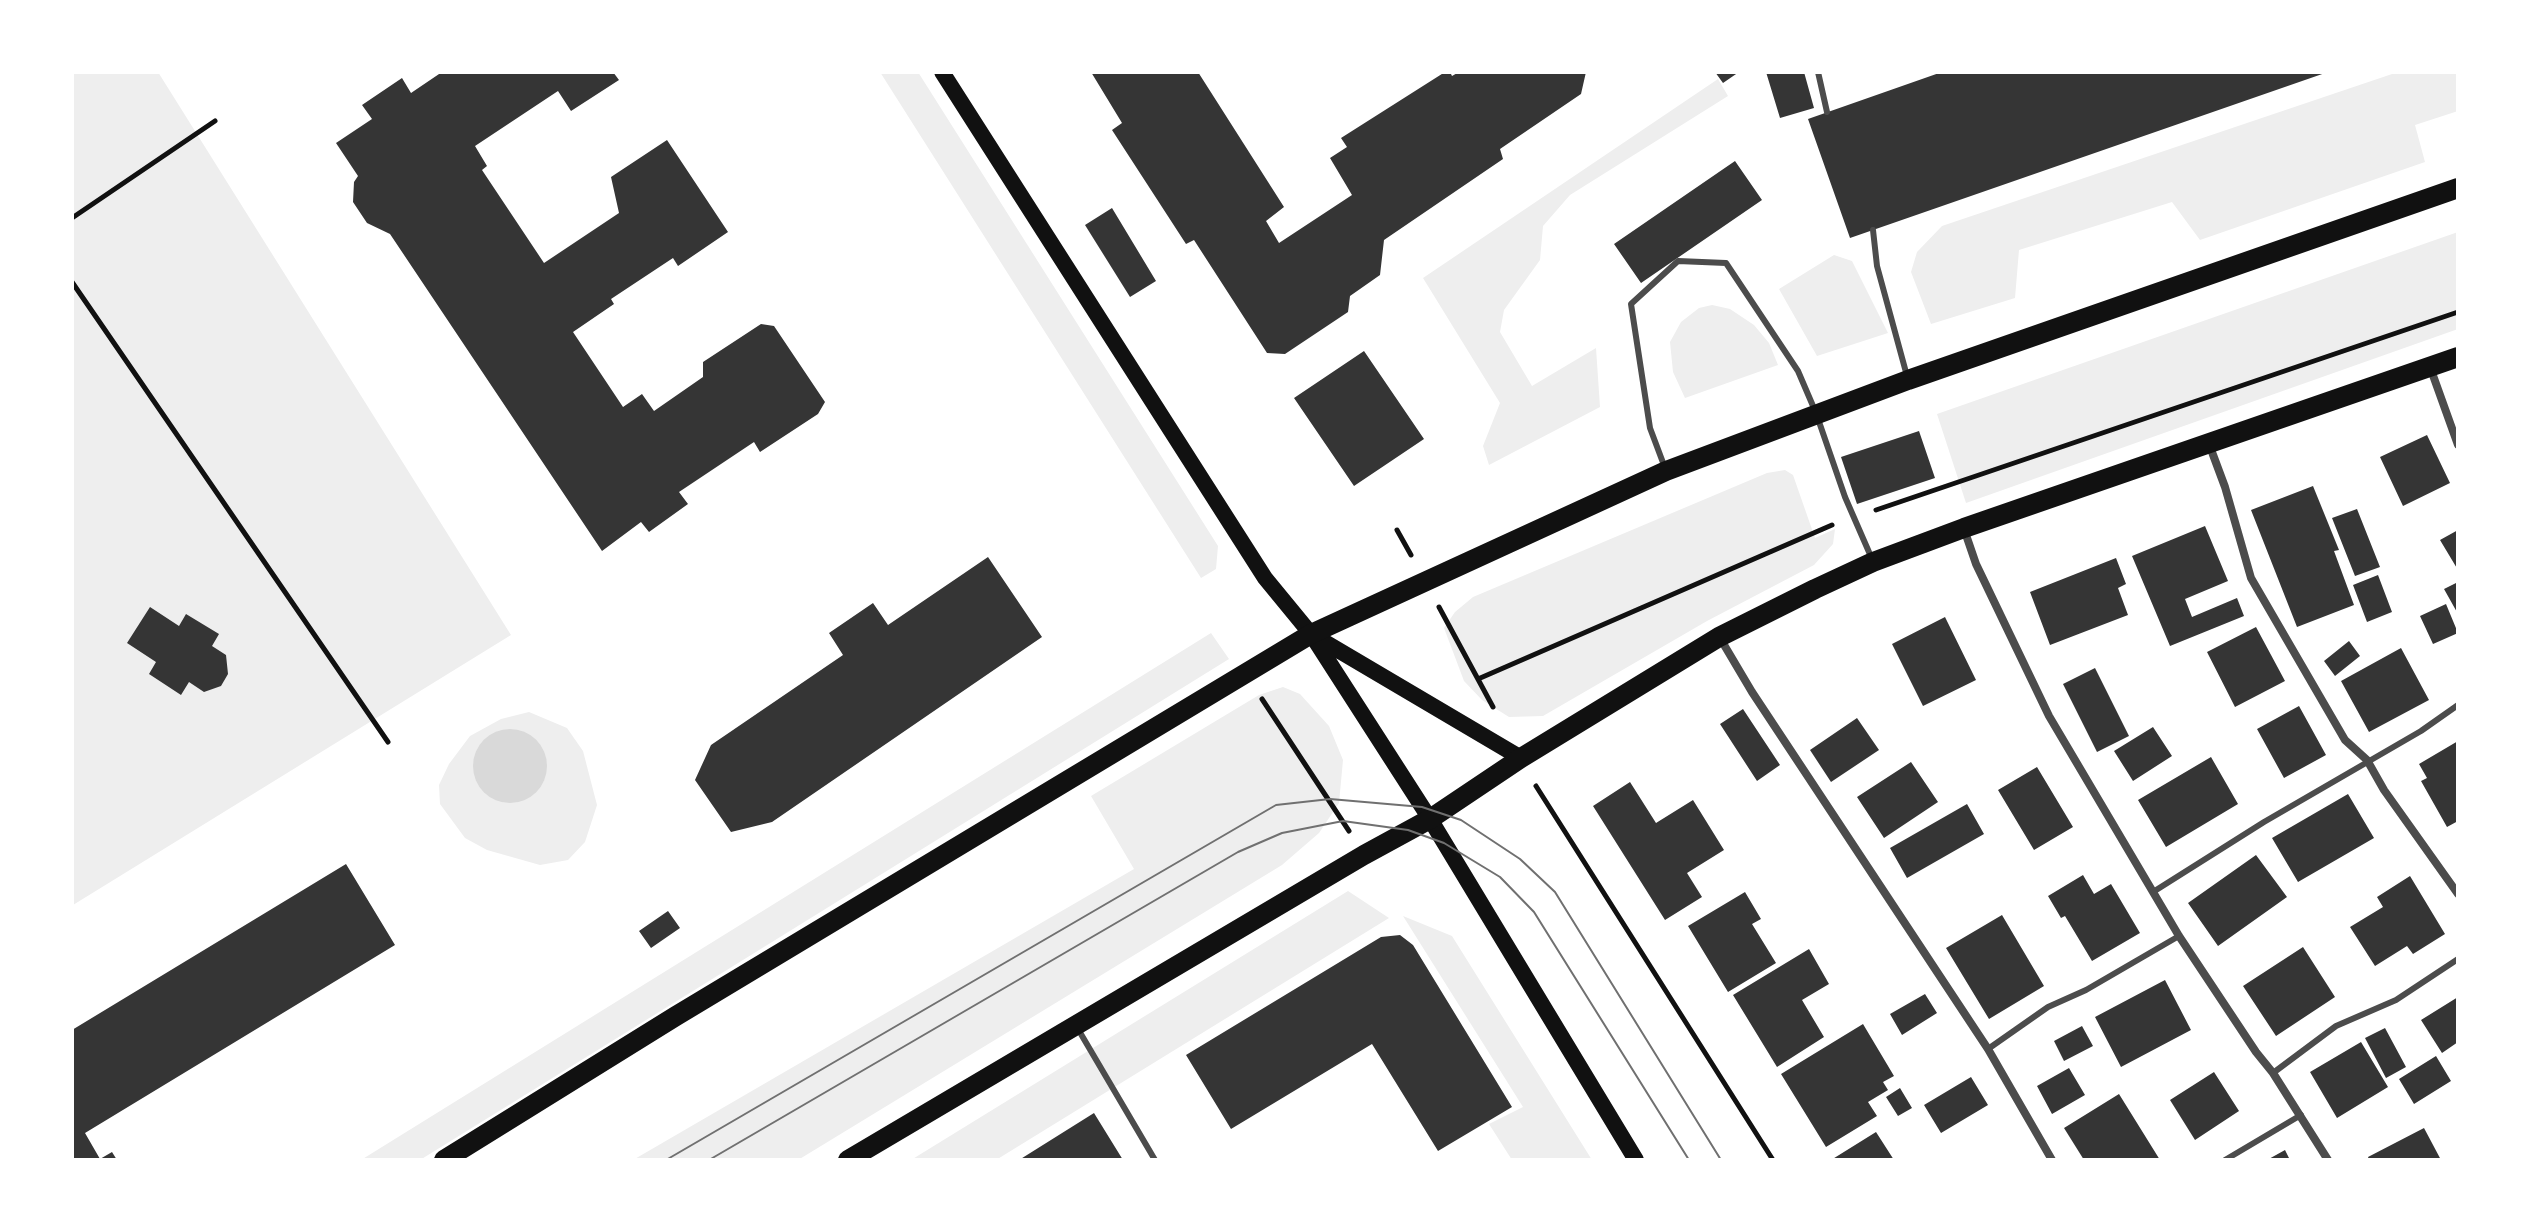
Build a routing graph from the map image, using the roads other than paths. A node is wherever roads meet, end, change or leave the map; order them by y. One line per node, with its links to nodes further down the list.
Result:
1 (942, 72): 15 (main road)
2 (1818, 72): 3 (lane)
3 (1827, 112)
4 (2458, 188): 8 (main road)
5 (1873, 230): 8 (lane)
6 (2458, 357): 7 (main road)
7 (2430, 367): 10 (main road); 11 (street)
8 (1908, 380): 9 (main road)
9 (1816, 413): 12 (main road); 12 (lane); 14 (lane)
10 (2209, 443): 13 (main road); 19 (street)
11 (2458, 445)
12 (1666, 471): 15 (main road)
13 (1964, 528): 14 (main road); 21 (street)
14 (1873, 562): 16 (main road)
15 (1311, 634): 18 (main road); 20 (main road); 29 (main road)
16 (1719, 637): 18 (main road); 26 (street)
17 (2458, 705): 19 (lane)
18 (1521, 758): 20 (main road)
19 (2367, 760): 21 (lane); 22 (street)
20 (1430, 819): 25 (main road); 32 (main road)
21 (2153, 892): 23 (street)
22 (2458, 894)
23 (2179, 936): 26 (lane); 27 (street)
24 (2458, 959): 27 (lane)
25 (1077, 1025): 30 (main road); 31 (lane)
26 (1988, 1049): 33 (street)
27 (2273, 1073): 28 (street)
28 (2301, 1115): 34 (lane); 35 (street)
29 (444, 1160)
30 (848, 1160)
31 (1155, 1160)
32 (1636, 1160)
33 (2052, 1160)
34 (2225, 1160)
35 (2328, 1160)

